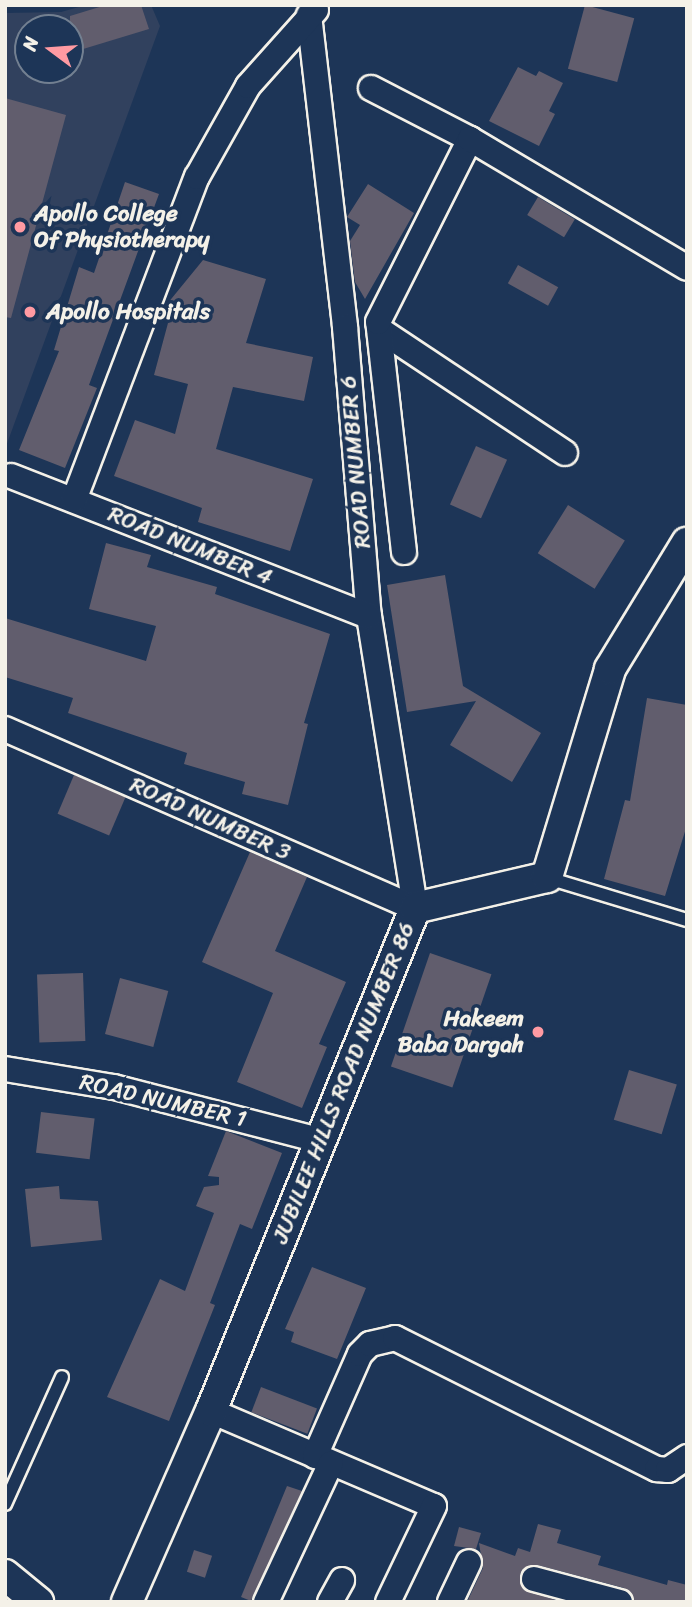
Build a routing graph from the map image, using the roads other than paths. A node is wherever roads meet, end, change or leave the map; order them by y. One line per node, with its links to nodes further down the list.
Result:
1 (316, 10): 8 (street); 11 (street, ROAD NUMBER 6)
2 (371, 88): 3 (street)
3 (470, 139): 4 (street); 5 (street)
4 (687, 268)
5 (380, 330): 6 (street); 10 (street)
6 (565, 453)
7 (11, 476): 8 (street, ROAD NUMBER 4)
8 (74, 500): 11 (street, ROAD NUMBER 4)
9 (687, 543): 13 (street)
10 (404, 552)
11 (369, 616): 14 (street, ROAD NUMBER 6)
12 (5, 729): 14 (street, ROAD NUMBER 3)
13 (547, 877): 14 (street, JUBILEE HILLS ROAD NUMBER 86); 15 (lane)
14 (415, 908): 17 (street, JUBILEE HILLS ROAD NUMBER 86)
15 (687, 920)
16 (5, 1069): 17 (street, ROAD NUMBER 1)
17 (319, 1140): 19 (street, JUBILEE HILLS ROAD NUMBER 86)
18 (62, 1377): 22 (lane)
19 (211, 1411): 21 (street); 28 (street, JUBILEE HILLS ROAD NUMBER 86)
20 (687, 1457): 21 (street)
21 (323, 1459): 29 (street); 31 (street)
22 (5, 1504)
23 (469, 1562): 32 (street)
24 (5, 1575): 27 (street)
25 (534, 1579): 33 (street)
26 (342, 1580): 30 (street)
27 (38, 1602)
28 (127, 1602)
29 (266, 1602)
30 (330, 1602)
31 (388, 1602)
32 (450, 1602)
33 (620, 1602)

